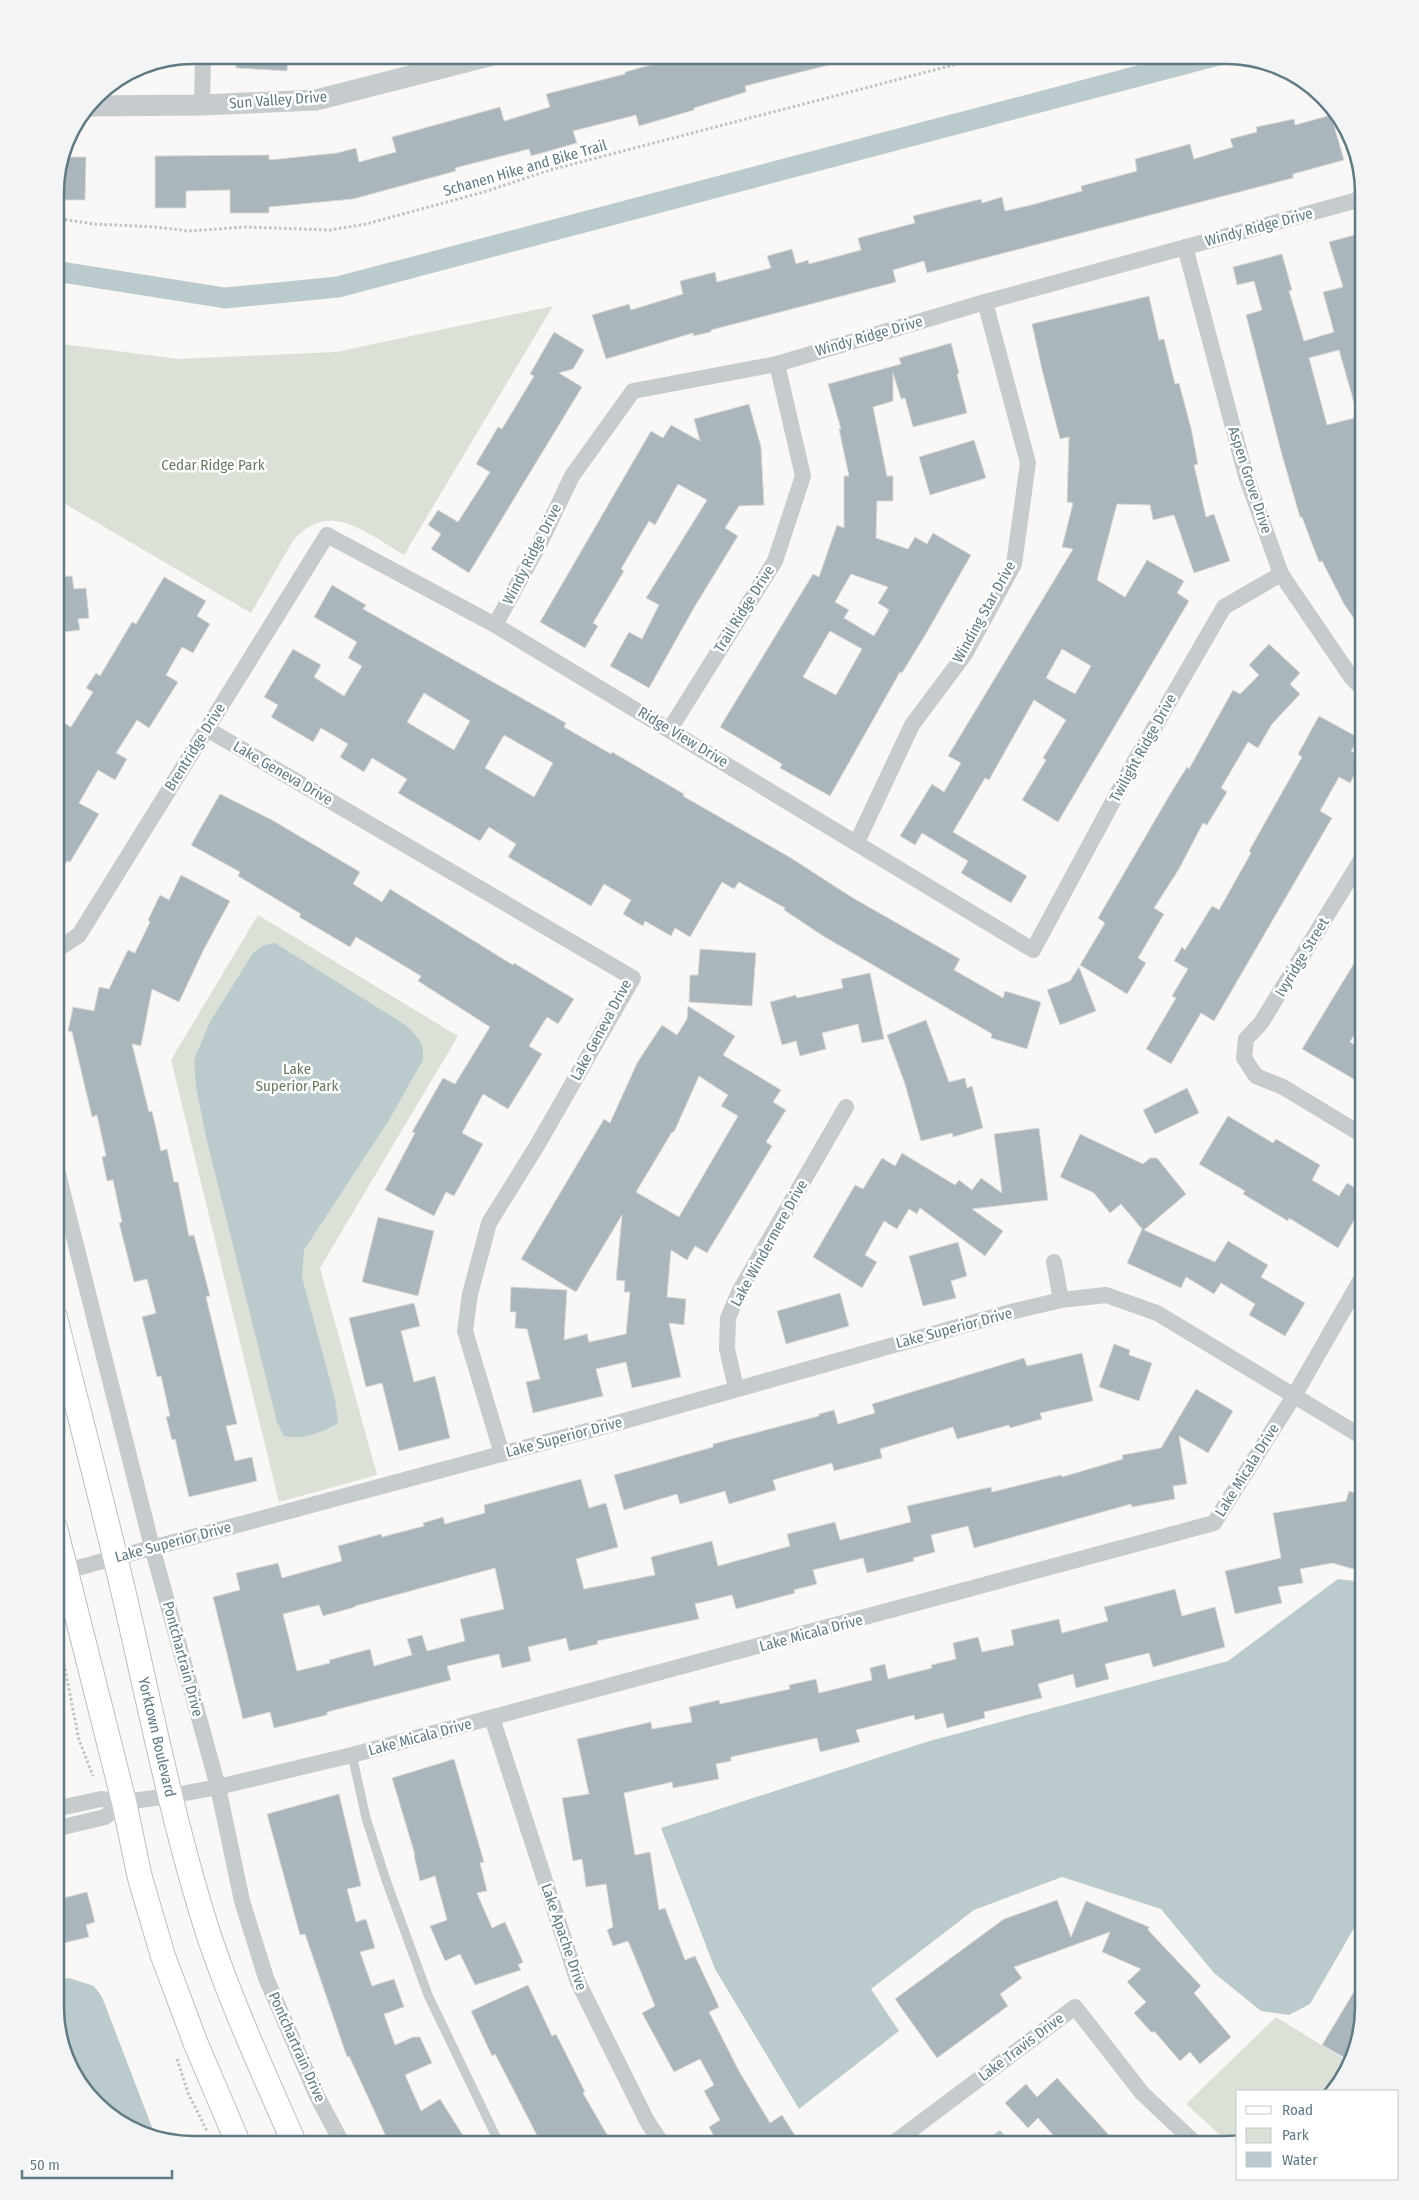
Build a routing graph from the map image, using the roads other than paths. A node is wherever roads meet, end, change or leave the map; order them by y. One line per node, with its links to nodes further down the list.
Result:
1 (204, 64): 3 (street)
2 (458, 64): 3 (street, Sun Valley Drive)
3 (202, 105): 4 (street, Sun Valley Drive)
4 (98, 106)
5 (1355, 200): 6 (street, Windy Ridge Drive)
6 (1185, 247): 7 (street, Windy Ridge Drive); 10 (street, Aspen Grove Drive)
7 (985, 302): 8 (street, Windy Ridge Drive); 15 (street, Winding Star Drive)
8 (777, 364): 11 (street, Windy Ridge Drive); 14 (street, Trail Ridge Drive)
9 (326, 535): 11 (street, Ridge View Drive); 13 (street, Brentridge Drive)
10 (1281, 574): 12 (street, Aspen Grove Drive); 18 (street, Twilight Ridge Drive)
11 (495, 625): 14 (street, Ridge View Drive)
12 (1355, 681)
13 (207, 729): 17 (street, Brentridge Drive); 29 (street, Lake Geneva Drive)
14 (670, 729): 15 (street, Ridge View Drive)
15 (857, 842): 18 (street, Ridge View Drive)
16 (1355, 870): 20 (street, Ivyridge Street)
17 (64, 945)
18 (1033, 950)
19 (846, 1106): 26 (street, Lake Windermere Drive)
20 (1355, 1131)
21 (64, 1198): 30 (street, Pontchartrain Drive)
22 (1054, 1262): 24 (street)
23 (1355, 1290): 27 (street, Lake Micala Drive)
24 (1062, 1300): 26 (street, Lake Superior Drive); 27 (street, Lake Superior Drive)
25 (64, 1353): 31 (main road, Yorktown Boulevard)
26 (736, 1388): 29 (street, Lake Superior Drive)
27 (1294, 1396): 28 (street, Lake Superior Drive); 34 (street, Lake Micala Drive)
28 (1355, 1433)
29 (502, 1454): 30 (street, Lake Superior Drive)
30 (152, 1547): 31 (street, Lake Superior Drive); 36 (street, Pontchartrain Drive)
31 (115, 1557): 33 (street, Lake Superior Drive); 37 (main road, Yorktown Boulevard)
32 (64, 1563): 33 (main road)
33 (66, 1571): 38 (main road)
34 (492, 1718): 35 (street, Lake Micala Drive); 45 (street, Lake Apache Drive)
35 (352, 1755): 36 (street, Lake Micala Drive); 44 (lane)
36 (218, 1787): 37 (street, Lake Micala Drive); 43 (street, Pontchartrain Drive)
37 (170, 1796): 38 (street, Lake Micala Drive); 42 (main road, Yorktown Boulevard)
38 (124, 1802): 39 (street, Lake Micala Drive); 40 (street); 41 (main road)
39 (64, 1807)
40 (64, 1827)
41 (235, 2136)
42 (291, 2136)
43 (338, 2136)
44 (496, 2136)
45 (657, 2136)
46 (903, 2136): 47 (street, Lake Travis Drive)
47 (1187, 2136)

